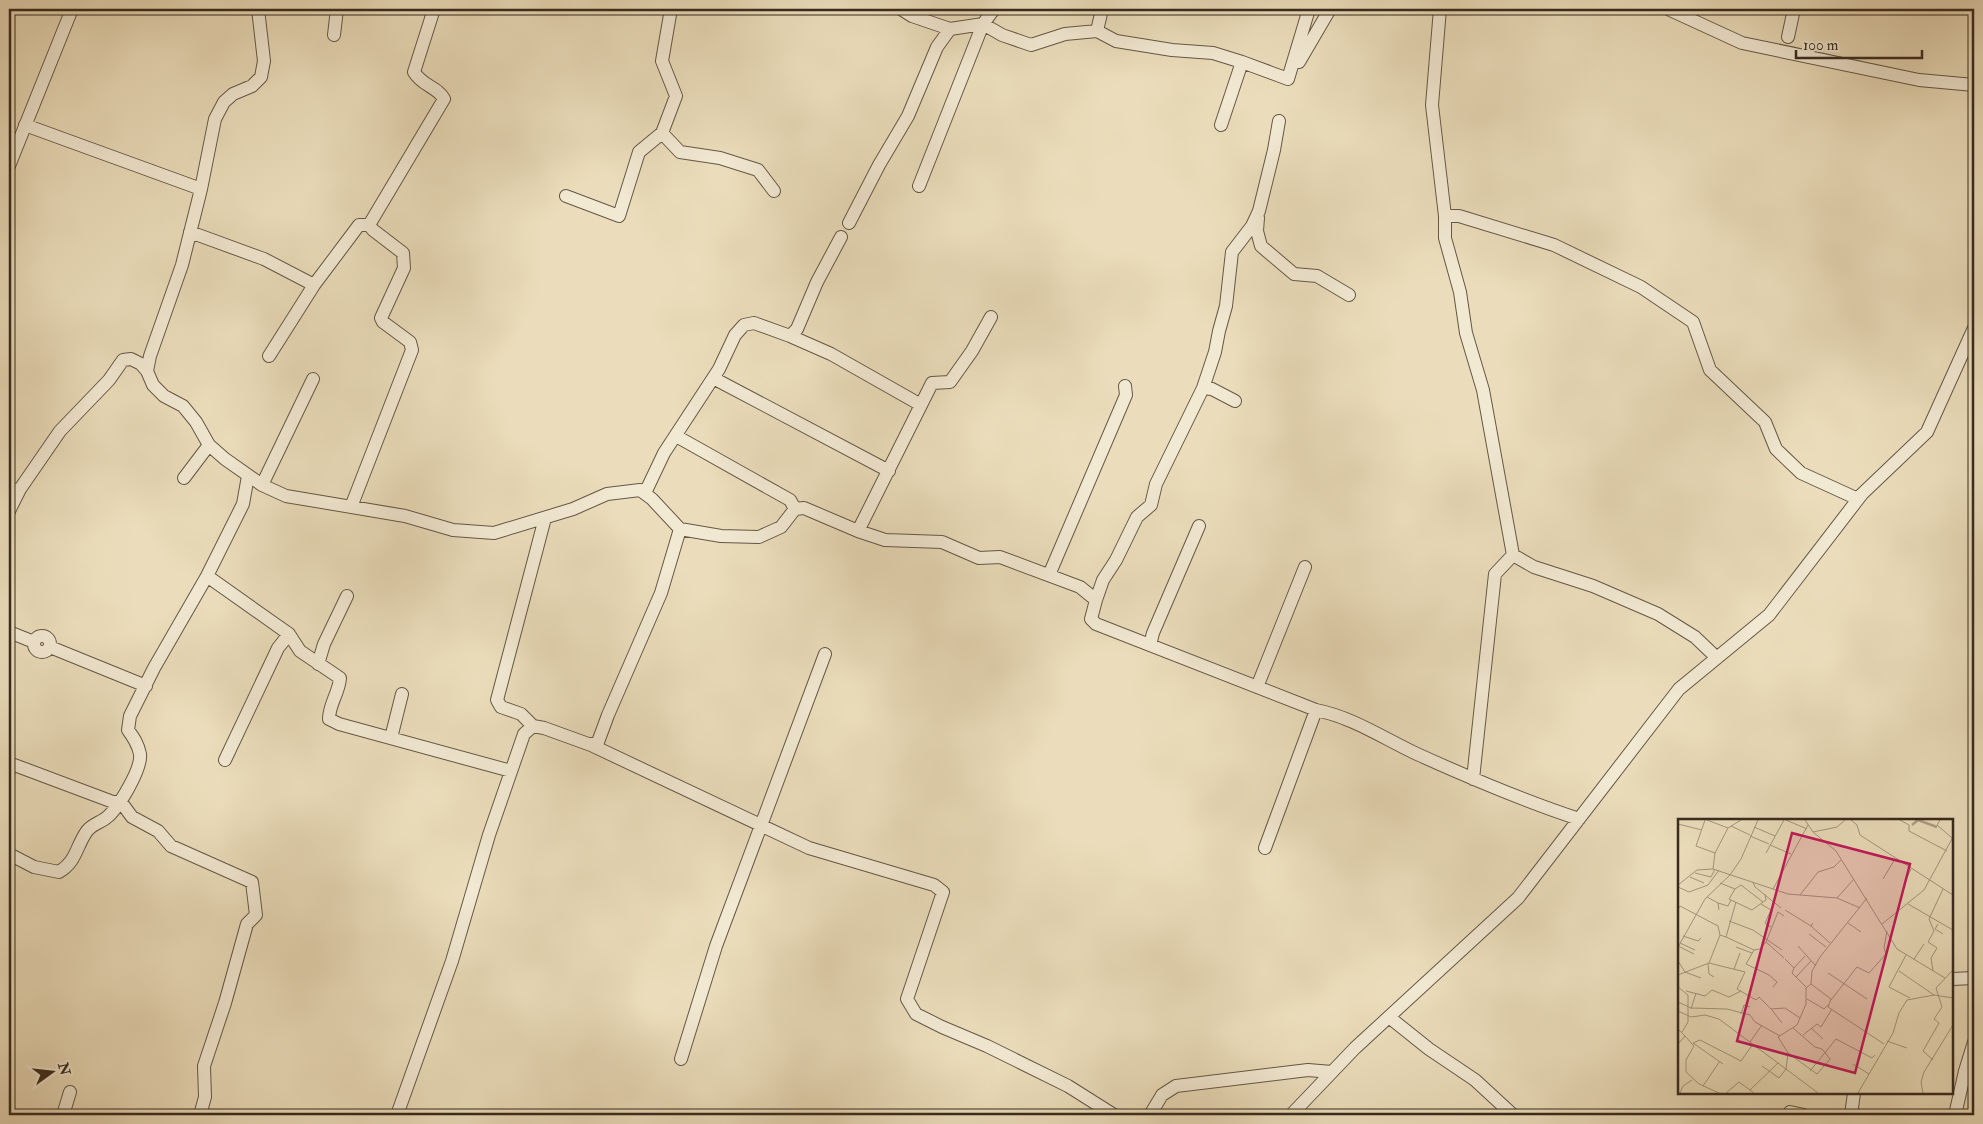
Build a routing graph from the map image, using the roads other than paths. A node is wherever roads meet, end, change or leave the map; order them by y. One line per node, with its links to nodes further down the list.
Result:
1 (72, 9): 23 (street)
2 (258, 9): 29 (street)
3 (337, 9): 17 (street)
4 (434, 9): 35 (street)
5 (671, 9): 25 (street)
6 (901, 9): 15 (street)
7 (994, 9): 14 (street)
8 (1102, 9): 16 (street)
9 (1309, 9): 20 (street)
10 (1330, 9): 20 (street)
11 (1440, 9): 33 (street)
12 (1668, 9): 21 (street)
13 (1794, 9): 18 (street)
14 (983, 24): 15 (street); 16 (street); 28 (street)
15 (950, 29): 34 (street)
16 (1096, 31): 19 (street)
17 (334, 35)
18 (1788, 37)
19 (1242, 62): 20 (street); 24 (street)
20 (1288, 79)
21 (1974, 85)
22 (1279, 120): 32 (street)
23 (26, 125): 26 (street); 29 (street)
24 (1221, 125)
25 (662, 133): 30 (street); 31 (street)
26 (12, 149): 27 (street)
27 (9, 166)
28 (920, 186)
29 (201, 189): 36 (street)
30 (774, 190)
31 (566, 196)
32 (1258, 211): 39 (street); 48 (street)
33 (1445, 216): 59 (street); 67 (street)
34 (850, 223)
35 (370, 225): 38 (street); 60 (street)
36 (190, 232): 38 (street); 44 (street)
37 (842, 237): 42 (street)
38 (314, 285): 43 (street)
39 (1349, 295)
40 (991, 317): 50 (street)
41 (1974, 328): 59 (street)
42 (790, 336): 45 (street); 50 (street)
43 (270, 356)
44 (147, 372): 52 (street); 57 (street)
45 (713, 378): 51 (street); 53 (street)
46 (313, 380): 56 (street)
47 (1125, 386): 69 (street)
48 (1203, 388): 49 (street); 72 (street)
49 (1235, 401)
50 (921, 405): 53 (street)
51 (676, 436): 58 (street); 61 (street)
52 (209, 445): 54 (street); 55 (street)
53 (889, 471): 66 (street)
54 (248, 476): 56 (street); 70 (street)
55 (184, 478)
56 (262, 485): 60 (street)
57 (14, 490): 62 (street)
58 (644, 493): 63 (street); 65 (street)
59 (1858, 499): 77 (street)
60 (351, 507): 63 (street)
61 (794, 508): 65 (street); 66 (street)
62 (9, 511)
63 (545, 518): 83 (street)
64 (1199, 526): 75 (street)
65 (680, 530): 85 (street)
66 (858, 532): 69 (street)
67 (1513, 555): 77 (street); 89 (street)
68 (1304, 567): 80 (street)
69 (1049, 575): 72 (street)
70 (207, 576): 74 (street); 79 (street)
71 (347, 596): 78 (street)
72 (1096, 600): 75 (street)
73 (9, 632): 79 (street)
74 (289, 634): 78 (street); 86 (street)
75 (1150, 645): 80 (street)
76 (824, 654): 92 (street)
77 (1717, 658): 91 (street)
78 (318, 664): 84 (street)
79 (146, 686): 90 (street)
80 (1258, 687): 82 (street)
81 (402, 694): 84 (street)
82 (1316, 710): 89 (street); 93 (street)
83 (534, 726): 85 (street); 88 (street)
84 (391, 738): 88 (street)
85 (591, 745): 92 (street)
86 (225, 760)
87 (9, 763): 90 (street)
88 (511, 771): 106 (street)
89 (1473, 779): 91 (street)
90 (121, 802): 94 (street); 105 (street)
91 (1579, 819): 97 (street)
92 (760, 824): 99 (street); 107 (street)
93 (1266, 848)
94 (9, 854)
95 (1974, 978): 96 (street)
96 (1953, 979)
97 (1389, 1017): 100 (street); 110 (street)
98 (1974, 1042): 113 (street)
99 (681, 1059)
100 (1332, 1072): 108 (street); 109 (street)
101 (70, 1092): 104 (street)
102 (1854, 1094): 112 (street)
103 (1790, 1112): 111 (street)
104 (63, 1115)
105 (200, 1115)
106 (397, 1115)
107 (1114, 1115)
108 (1150, 1115)
109 (1290, 1115)
110 (1513, 1115)
111 (1804, 1115)
112 (1851, 1115)
113 (1955, 1115)

